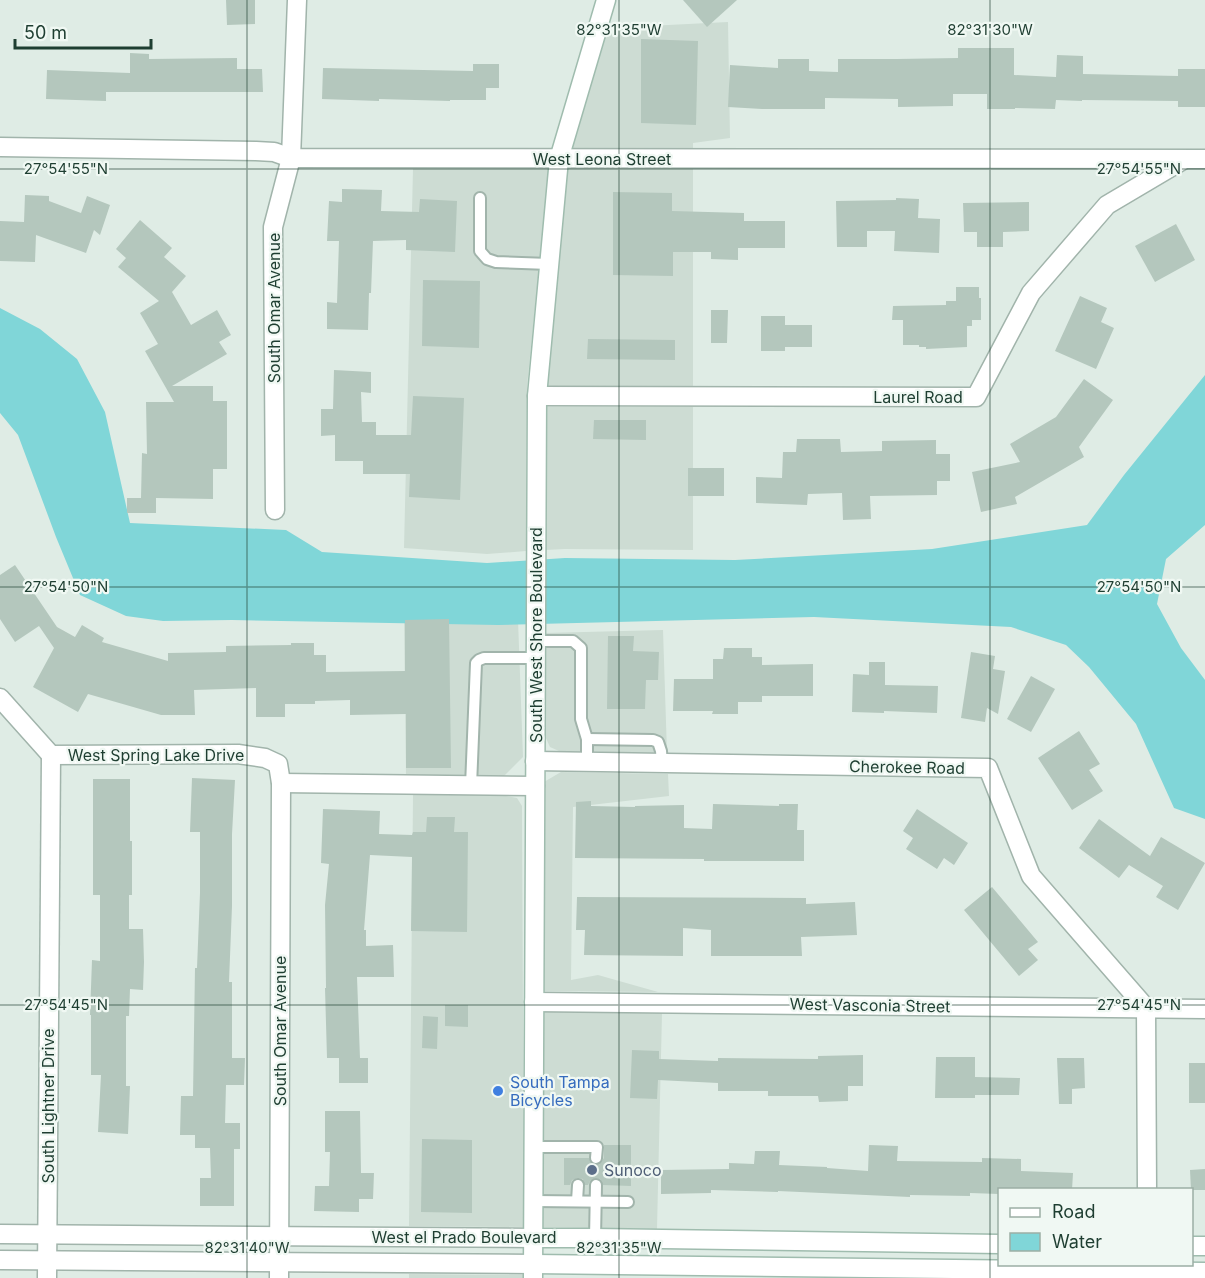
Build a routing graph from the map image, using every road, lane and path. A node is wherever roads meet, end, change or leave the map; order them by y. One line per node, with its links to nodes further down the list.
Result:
1 (297, 0): 4 (street, South Omar Avenue)
2 (606, 0): 5 (street, South West Shore Boulevard)
3 (0, 147): 4 (street, West Leona Street)
4 (291, 158): 5 (street, West Leona Street); 11 (street, South Omar Avenue)
5 (559, 159): 6 (street, West Leona Street); 9 (street, South West Shore Boulevard)
6 (1185, 159): 7 (street, West Leona Street); 10 (street, Laurel Road)
7 (1205, 159)
8 (480, 198): 9 (lane)
9 (549, 264): 10 (street, South West Shore Boulevard)
10 (537, 396): 12 (street, South West Shore Boulevard)
11 (274, 510)
12 (536, 649): 14 (lane); 17 (street, South West Shore Boulevard); 22 (lane)
13 (0, 698): 16 (street, West Spring Lake Drive)
14 (587, 739): 15 (lane); 18 (lane)
15 (629, 739): 19 (lane); 20 (lane)
16 (51, 755): 21 (street, West Spring Lake Drive); 37 (street, South Lightner Drive)
17 (535, 761): 18 (street, Cherokee Road); 23 (street, South West Shore Boulevard)
18 (587, 762): 19 (street, Cherokee Road)
19 (630, 763): 20 (street, Cherokee Road)
20 (662, 763): 25 (street, Cherokee Road)
21 (281, 783): 22 (street); 38 (street, South Omar Avenue)
22 (471, 786): 23 (street)
23 (535, 786): 24 (street, South West Shore Boulevard)
24 (534, 1002): 25 (street, West Vasconia Street); 27 (street, South West Shore Boulevard)
25 (1146, 1008): 26 (street, West Vasconia Street); 31 (street)
26 (1205, 1009)
27 (534, 1147): 28 (lane); 32 (street, South West Shore Boulevard)
28 (596, 1158)
29 (578, 1185): 33 (lane)
30 (596, 1185): 34 (lane)
31 (1147, 1188)
32 (534, 1200): 33 (lane); 39 (street, South West Shore Boulevard)
33 (578, 1201): 34 (lane)
34 (596, 1201): 35 (lane); 40 (lane)
35 (628, 1202)
36 (0, 1234): 37 (street, West el Prado Boulevard)
37 (47, 1234): 38 (street, West el Prado Boulevard); 45 (street, South Lightner Drive)
38 (280, 1236): 39 (street, West el Prado Boulevard); 46 (street, South Omar Avenue)
39 (533, 1238): 40 (street, West el Prado Boulevard); 47 (street, South West Shore Boulevard)
40 (595, 1238): 41 (street, West el Prado Boulevard)
41 (887, 1242): 42 (street, West el Prado Boulevard); 44 (street)
42 (998, 1244)
43 (0, 1260): 45 (street, West el Prado Boulevard)
44 (886, 1267): 47 (street, West el Prado Boulevard); 48 (street, West el Prado Boulevard)
45 (47, 1269): 46 (street, West el Prado Boulevard)
46 (279, 1270): 47 (street, West el Prado Boulevard)
47 (533, 1271)
48 (1147, 1271): 49 (street, West el Prado Boulevard)
49 (1205, 1272)

